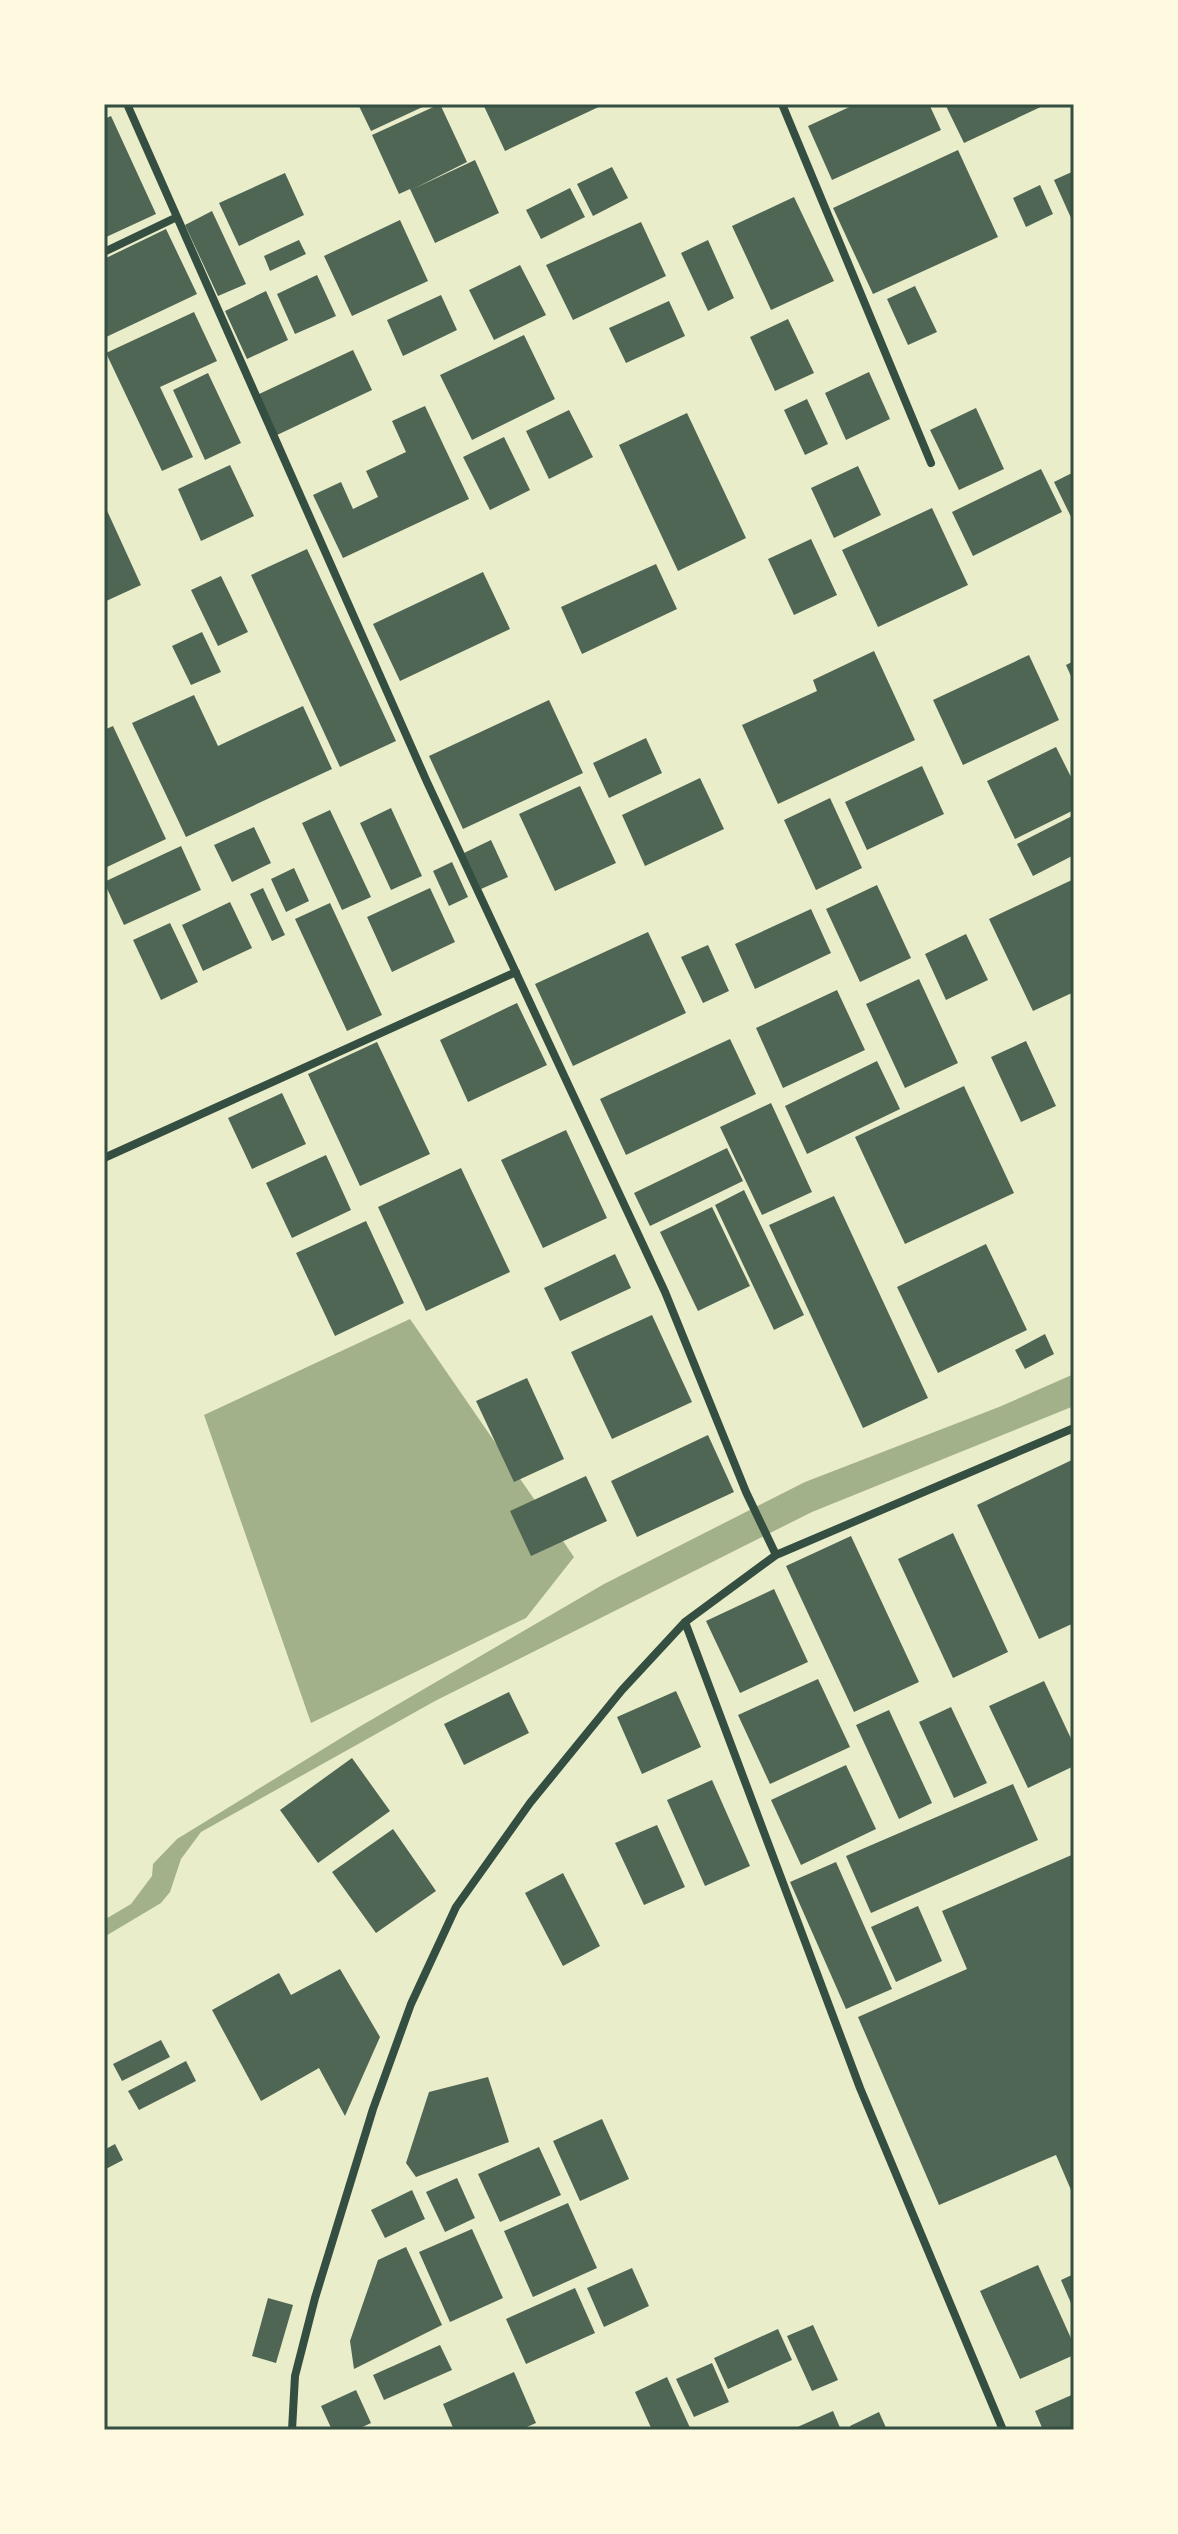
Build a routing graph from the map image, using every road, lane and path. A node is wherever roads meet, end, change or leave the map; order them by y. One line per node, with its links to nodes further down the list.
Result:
1 (127, 104): 3 (street)
2 (782, 104): 5 (street)
3 (177, 217): 4 (street); 6 (street)
4 (104, 252)
5 (931, 463)
6 (516, 972): 7 (street); 9 (street)
7 (104, 1158)
8 (1074, 1428): 9 (street)
9 (776, 1555): 10 (street)
10 (685, 1622): 11 (street); 12 (street)
11 (292, 2430)
12 (1003, 2430)

